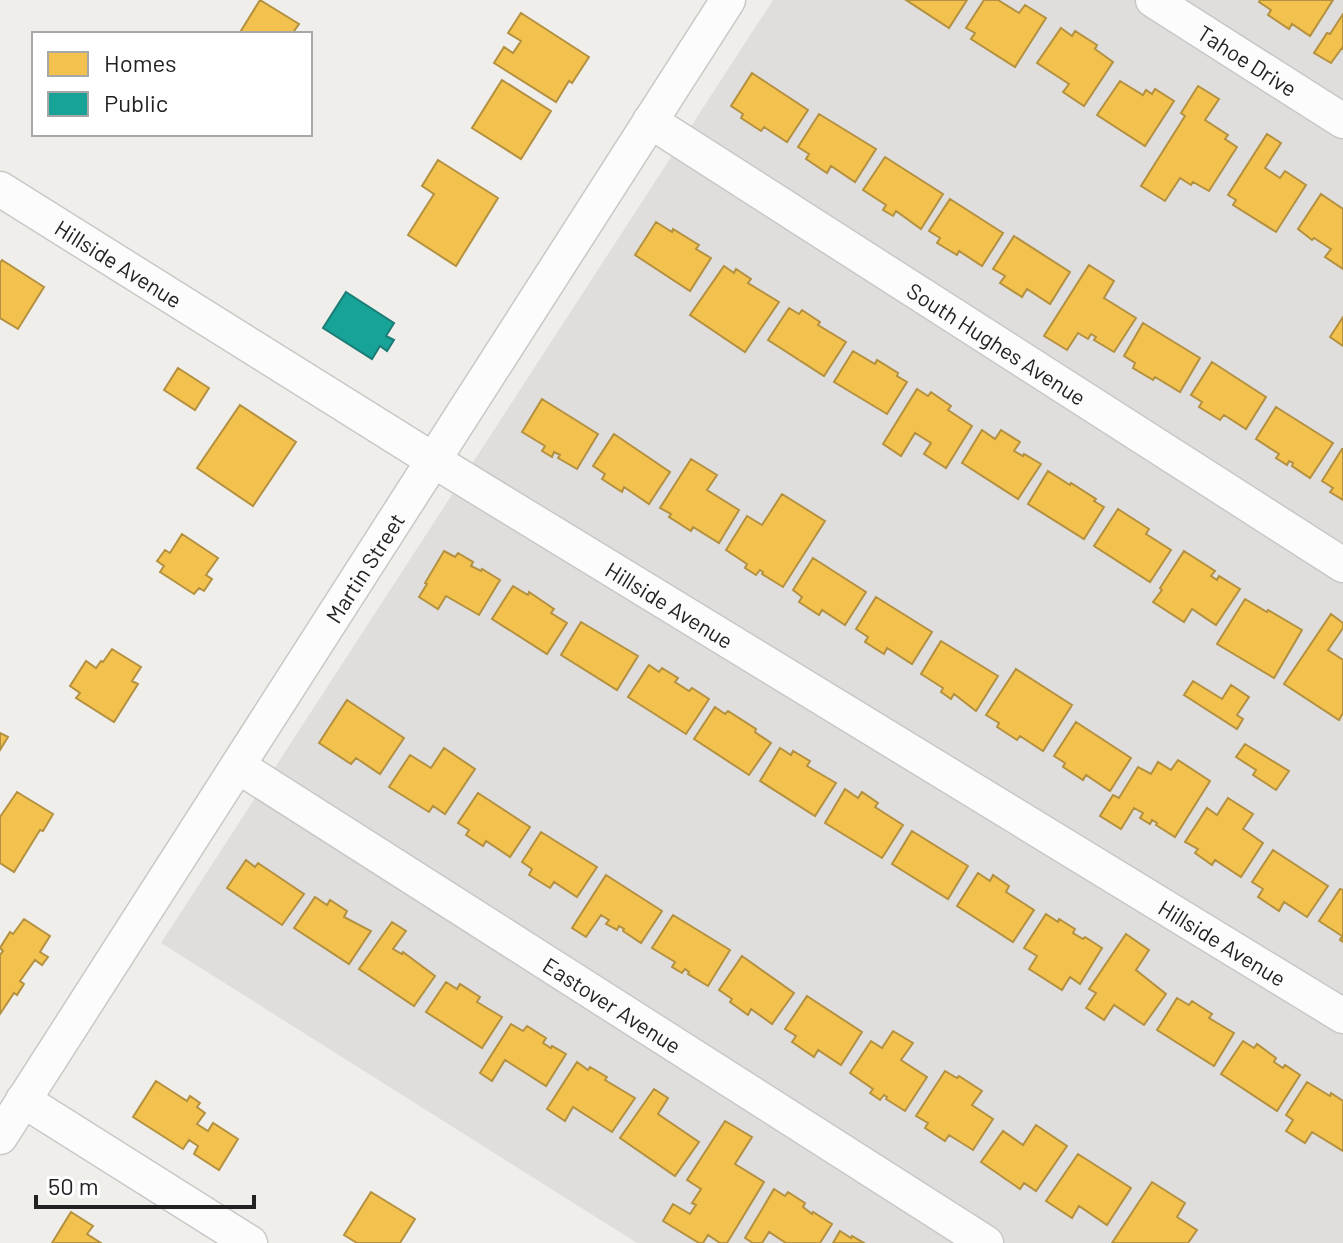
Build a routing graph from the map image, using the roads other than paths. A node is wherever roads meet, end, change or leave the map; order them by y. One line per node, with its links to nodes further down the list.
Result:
1 (728, 0): 3 (street, Martin Street)
2 (1153, 0): 4 (street, Tahoe Drive)
3 (650, 121): 6 (street, Martin Street); 7 (street, South Hughes Avenue)
4 (1343, 121)
5 (0, 189): 6 (street, Hillside Avenue)
6 (433, 460): 8 (street, Martin Street); 9 (street, Hillside Avenue)
7 (1343, 565)
8 (238, 766): 10 (street, Martin Street); 13 (street, Eastover Avenue)
9 (1343, 1016)
10 (23, 1100): 11 (street, Martin Street); 12 (street)
11 (0, 1137)
12 (250, 1243)
13 (986, 1243)

